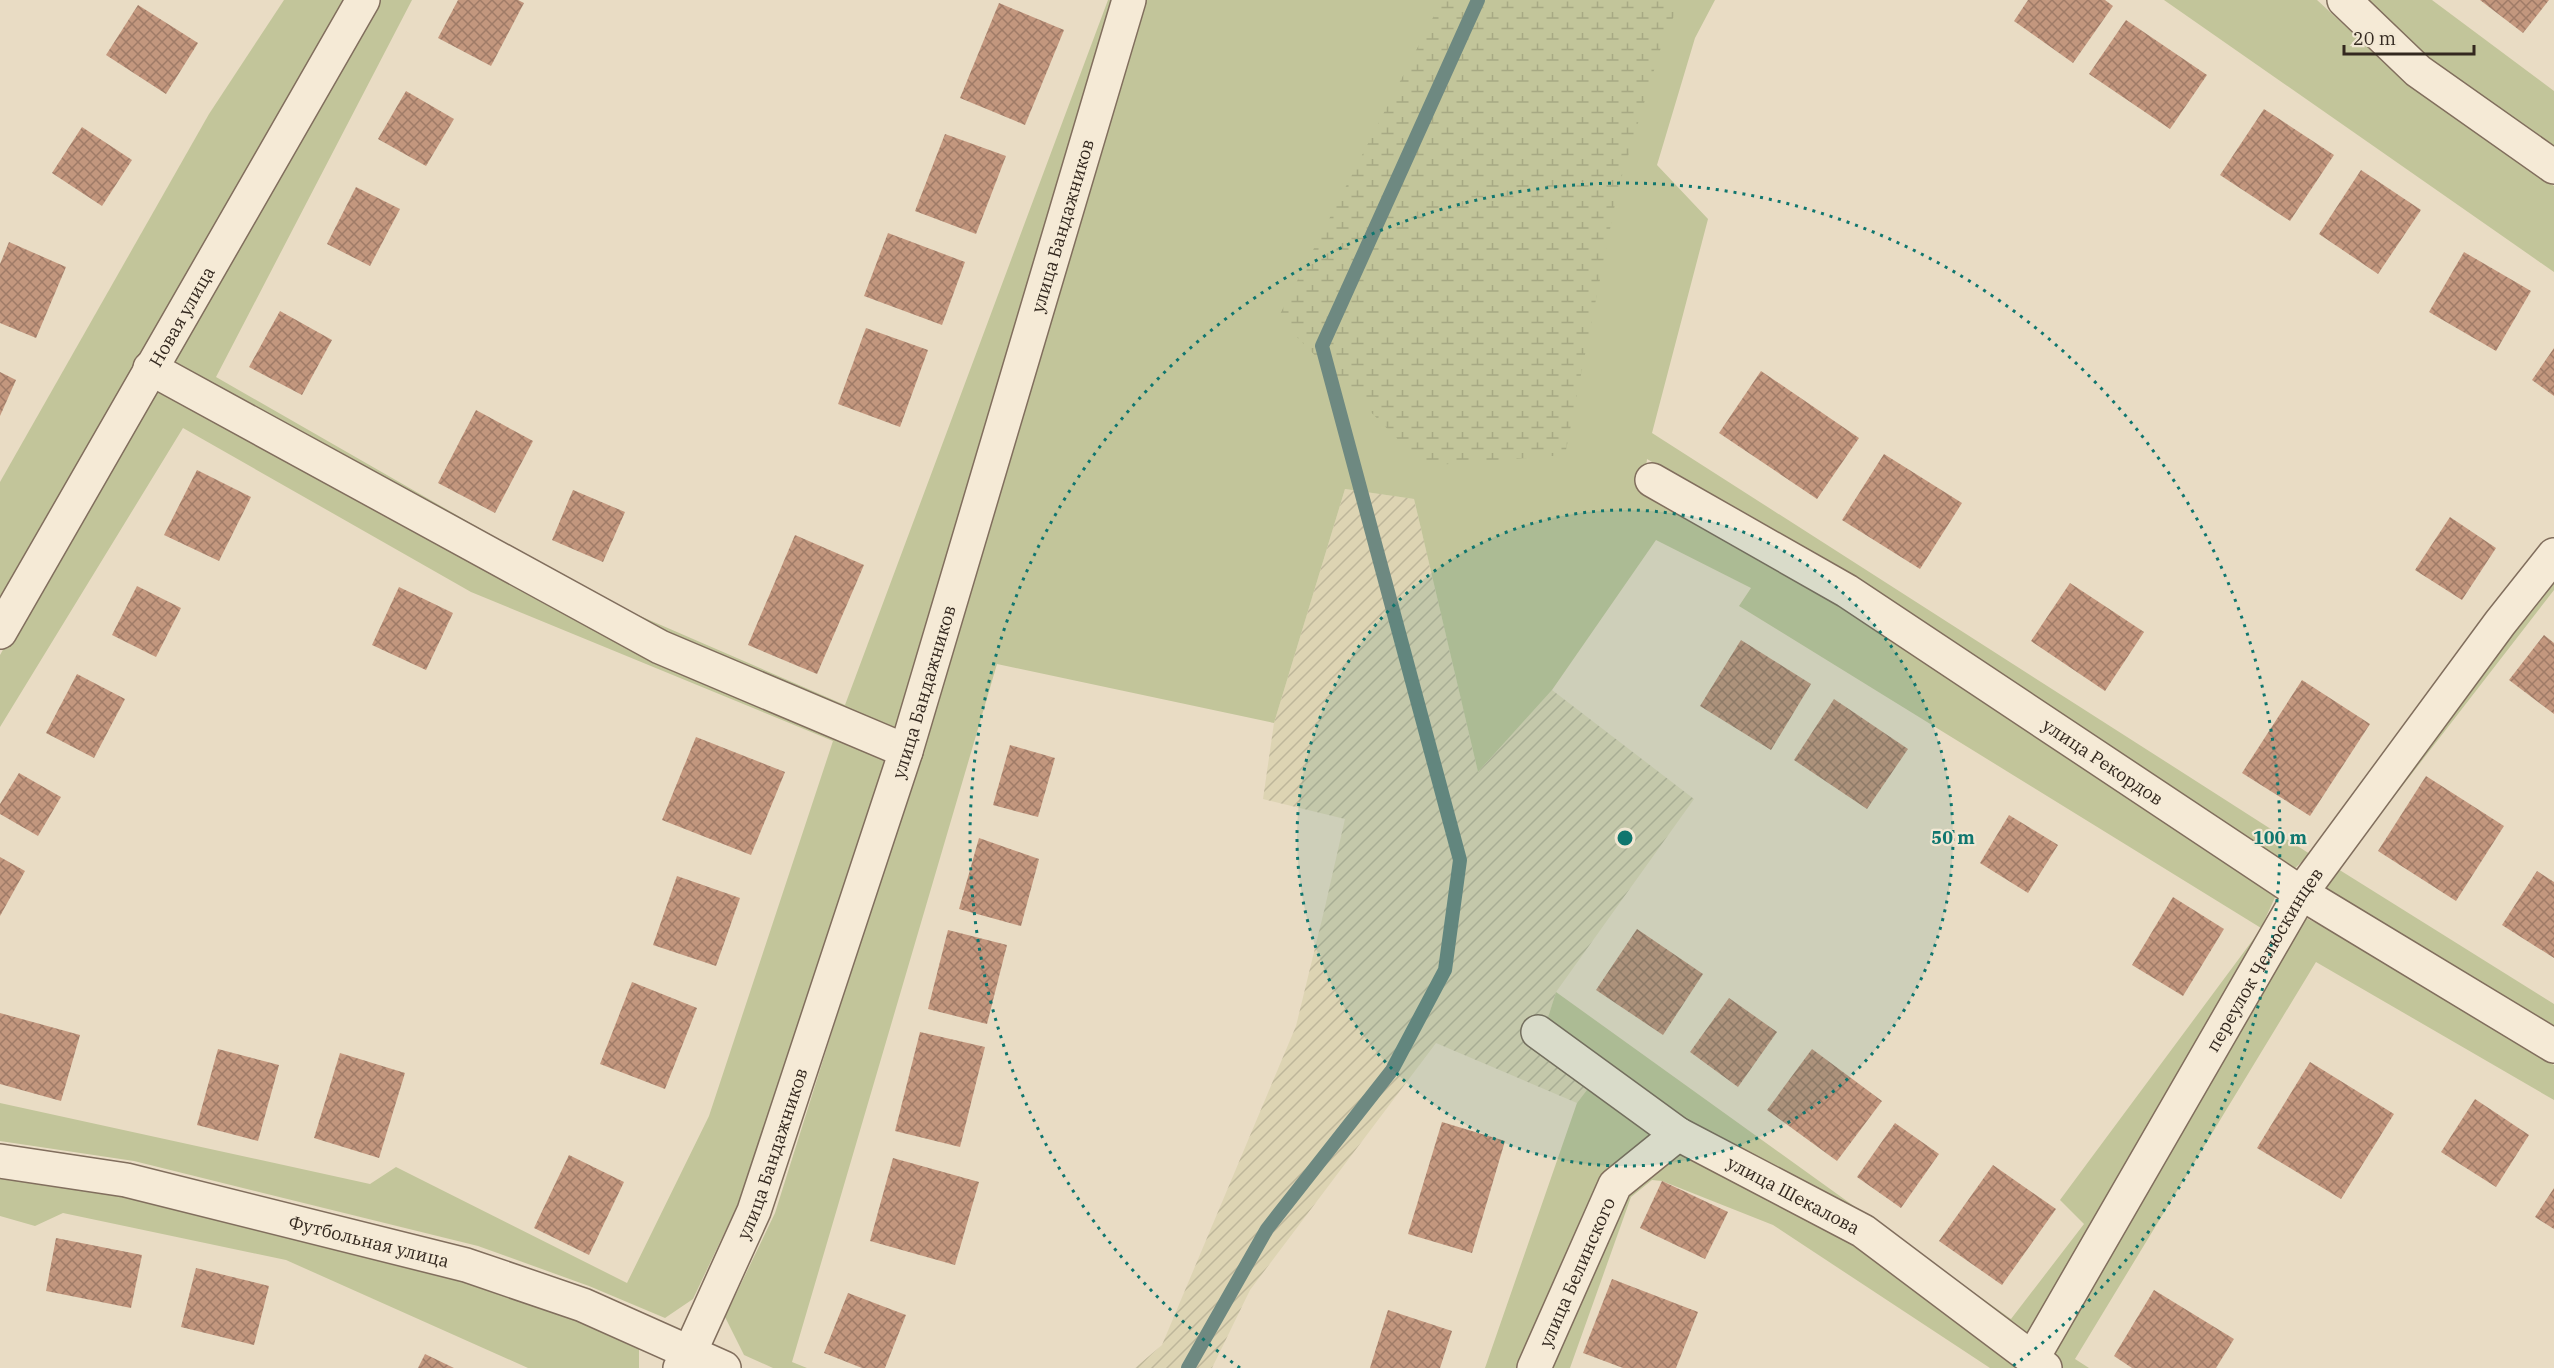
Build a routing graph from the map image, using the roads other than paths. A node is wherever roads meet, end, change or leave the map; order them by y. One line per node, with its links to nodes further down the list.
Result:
1 (363, 0): 5 (street, Новая улица)
2 (1129, 0): 9 (street, улица Бандажников)
3 (2344, 0): 4 (street)
4 (2554, 167)
5 (150, 368): 8 (street, Новая улица); 9 (street)
6 (1652, 480): 10 (street, улица Рекордов)
7 (2554, 555): 10 (street, переулок Челюскинцев)
8 (0, 632)
9 (906, 751): 15 (street, улица Бандажников)
10 (2301, 893): 12 (street, улица Рекордов); 16 (street, переулок Челюскинцев)
11 (1538, 1032): 13 (street, улица Шекалова)
12 (2554, 1046)
13 (1678, 1134): 16 (street, улица Шекалова); 18 (street, улица Белинского)
14 (0, 1161): 15 (street, Футбольная улица)
15 (685, 1360): 17 (street, Футбольная улица)
16 (2039, 1364)
17 (724, 1368)
18 (1534, 1368)

